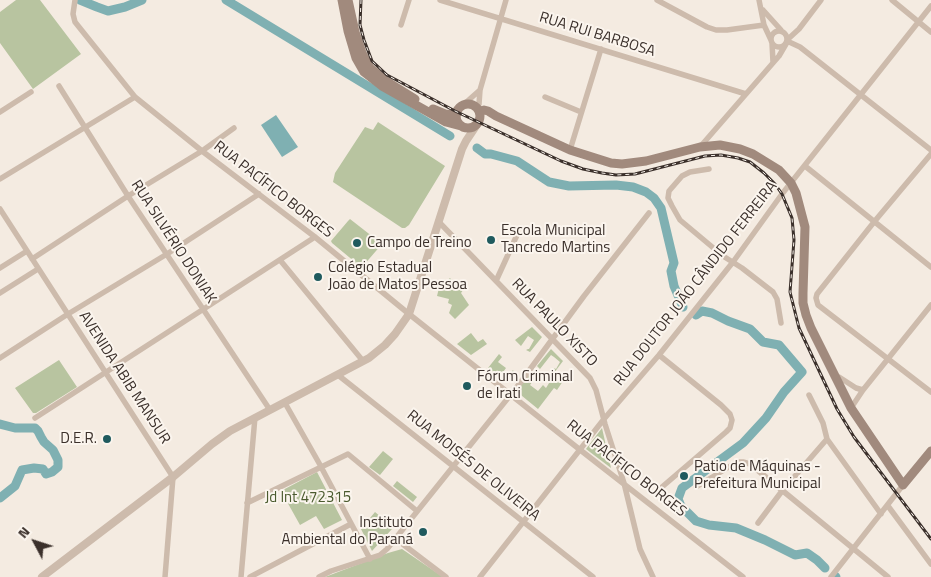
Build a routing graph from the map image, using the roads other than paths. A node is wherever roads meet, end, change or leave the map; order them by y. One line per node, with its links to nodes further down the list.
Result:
1 (342, 0): 40 (main road)
2 (348, 0): 36 (main road)
3 (409, 0): 16 (street)
4 (440, 0): 14 (street, RUA RUI BARBOSA)
5 (506, 0): 14 (street)
6 (657, 0): 10 (street)
7 (759, 0): 13 (street)
8 (821, 0): 18 (street)
9 (892, 0): 15 (street)
10 (664, 2): 17 (street)
11 (74, 3): 30 (street, RUA PACÍFICO BORGES)
12 (931, 6): 15 (street, RUA DOUTOR JOÃO CÂNDIDO FERREIRA)
13 (761, 8): 17 (street); 19 (street)
14 (500, 18): 23 (street, RUA RUI BARBOSA); 26 (street)
15 (918, 22): 20 (street); 29 (street, RUA DOUTOR JOÃO CÂNDIDO FERREIRA)
16 (401, 25)
17 (764, 25): 21 (street)
18 (799, 29): 19 (street); 22 (street)
19 (783, 32): 21 (street); 22 (street)
20 (931, 32)
21 (771, 42): 22 (street); 24 (street)
22 (787, 42): 24 (street); 29 (street)
23 (601, 49): 28 (street, RUA RUI BARBOSA); 35 (street)
24 (773, 62): 28 (street)
25 (59, 86): 39 (street, RUA SILVÉRIO DONIAK)
26 (480, 90): 32 (street); 33 (street)
27 (31, 92): 34 (street)
28 (746, 94): 42 (street)
29 (861, 95): 46 (street); 47 (street, RUA DOUTOR JOÃO CÂNDIDO FERREIRA)
30 (135, 97): 39 (street); 45 (street, RUA PACÍFICO BORGES)
31 (545, 97): 35 (street)
32 (462, 106): 33 (main road); 36 (main road)
33 (478, 110): 37 (main road); 38 (main road)
34 (0, 112)
35 (581, 112): 44 (street)
36 (457, 114): 40 (main road)
37 (496, 116): 38 (main road); 44 (main road)
38 (477, 124): 40 (main road); 43 (street)
39 (85, 127): 49 (street); 52 (street, RUA SILVÉRIO DONIAK)
40 (462, 127): 43 (street)
41 (234, 128): 45 (street)
42 (700, 147): 44 (main road); 50 (main road)
43 (462, 149): 55 (street)
44 (570, 150)
45 (202, 151): 51 (street, RUA PACÍFICO BORGES); 52 (street)
46 (931, 152): 56 (street)
47 (805, 166): 50 (street, RUA DOUTOR JOÃO CÂNDIDO FERREIRA); 56 (street)
48 (709, 170): 63 (street)
49 (0, 179)
50 (791, 183): 63 (street, RUA DOUTOR JOÃO CÂNDIDO FERREIRA); 81 (main road)
51 (260, 194): 58 (street, RUA PACÍFICO BORGES); 60 (street)
52 (128, 196): 60 (street, RUA SILVÉRIO DONIAK); 61 (street)
53 (0, 209): 59 (street, AVENIDA ABIB MANSUR)
54 (649, 213): 74 (street)
55 (438, 221): 67 (street, RUA PAULO XISTO); 72 (street)
56 (874, 222): 64 (street); 77 (street)
57 (517, 235): 67 (street)
58 (315, 237): 62 (street); 72 (street, RUA PACÍFICO BORGES)
59 (27, 251): 61 (street, AVENIDA ABIB MANSUR); 65 (street)
60 (167, 254): 70 (street, RUA SILVÉRIO DONIAK); 71 (street)
61 (32, 259): 66 (street, AVENIDA ABIB MANSUR)
62 (280, 260): 70 (street); 78 (street)
63 (733, 262): 73 (street); 75 (street, RUA DOUTOR JOÃO CÂNDIDO FERREIRA)
64 (931, 267)
65 (0, 268)
66 (38, 268): 68 (street); 71 (street, AVENIDA ABIB MANSUR)
67 (496, 282): 74 (street, RUA PAULO XISTO)
68 (0, 293)
69 (931, 305): 77 (street)
70 (203, 310): 79 (street); 88 (street, RUA SILVÉRIO DONIAK)
71 (68, 314): 76 (street); 79 (street, AVENIDA ABIB MANSUR)
72 (409, 314): 78 (street); 84 (street, RUA PACÍFICO BORGES)
73 (781, 324)
74 (552, 340): 84 (street); 91 (street, RUA PAULO XISTO)
75 (659, 356): 91 (street, RUA DOUTOR JOÃO CÂNDIDO FERREIRA); 100 (street)
76 (0, 358)
77 (889, 359): 82 (street); 83 (street)
78 (363, 362): 80 (street)
79 (106, 373): 90 (street); 97 (street, AVENIDA ABIB MANSUR)
80 (338, 375): 86 (street); 95 (street, RUA MOISÉS DE OLIVEIRA)
81 (835, 377): 82 (street); 87 (main road)
82 (863, 390): 87 (street)
83 (931, 392)
84 (511, 394): 93 (street, RUA PACÍFICO BORGES); 95 (street)
85 (808, 395): 92 (street)
86 (285, 403): 88 (street); 96 (street)
87 (851, 408): 99 (main road)
88 (270, 410): 89 (street)
89 (255, 417): 97 (street); 103 (street)
90 (35, 418)
91 (604, 419): 93 (street, RUA DOUTOR JOÃO CÂNDIDO FERREIRA); 98 (street, RUA PAULO XISTO)
92 (828, 439): 102 (street); 106 (street)
93 (579, 449): 98 (street, RUA PACÍFICO BORGES); 107 (street, RUA DOUTOR JOÃO CÂNDIDO FERREIRA)
94 (931, 451): 99 (main road)
95 (454, 466): 105 (street); 107 (street, RUA MOISÉS DE OLIVEIRA)
96 (322, 468): 103 (street); 105 (street); 109 (street)
97 (173, 477): 114 (street); 115 (street)
98 (624, 483): 122 (street, RUA PAULO XISTO); 123 (street, RUA PACÍFICO BORGES)
99 (903, 485): 104 (street)
100 (662, 486)
101 (696, 487): 102 (street)
102 (782, 491): 108 (street); 111 (street)
103 (247, 503): 116 (street)
104 (888, 506): 106 (street); 113 (street)
105 (418, 511): 110 (street)
106 (881, 514): 111 (street)
107 (523, 522): 120 (street, RUA DOUTOR JOÃO CÂNDIDO FERREIRA); 121 (street, RUA MOISÉS DE OLIVEIRA)
108 (758, 523)
109 (351, 524): 112 (street); 117 (street)
110 (396, 539): 112 (street); 119 (street)
111 (854, 548): 124 (street); 125 (street)
112 (370, 559): 118 (street)
113 (931, 564)
114 (42, 577)
115 (165, 577)
116 (241, 577)
117 (250, 577)
118 (319, 577)
119 (446, 577)
120 (480, 577)
121 (593, 577)
122 (654, 577)
123 (743, 577)
124 (831, 577)
125 (888, 577)

